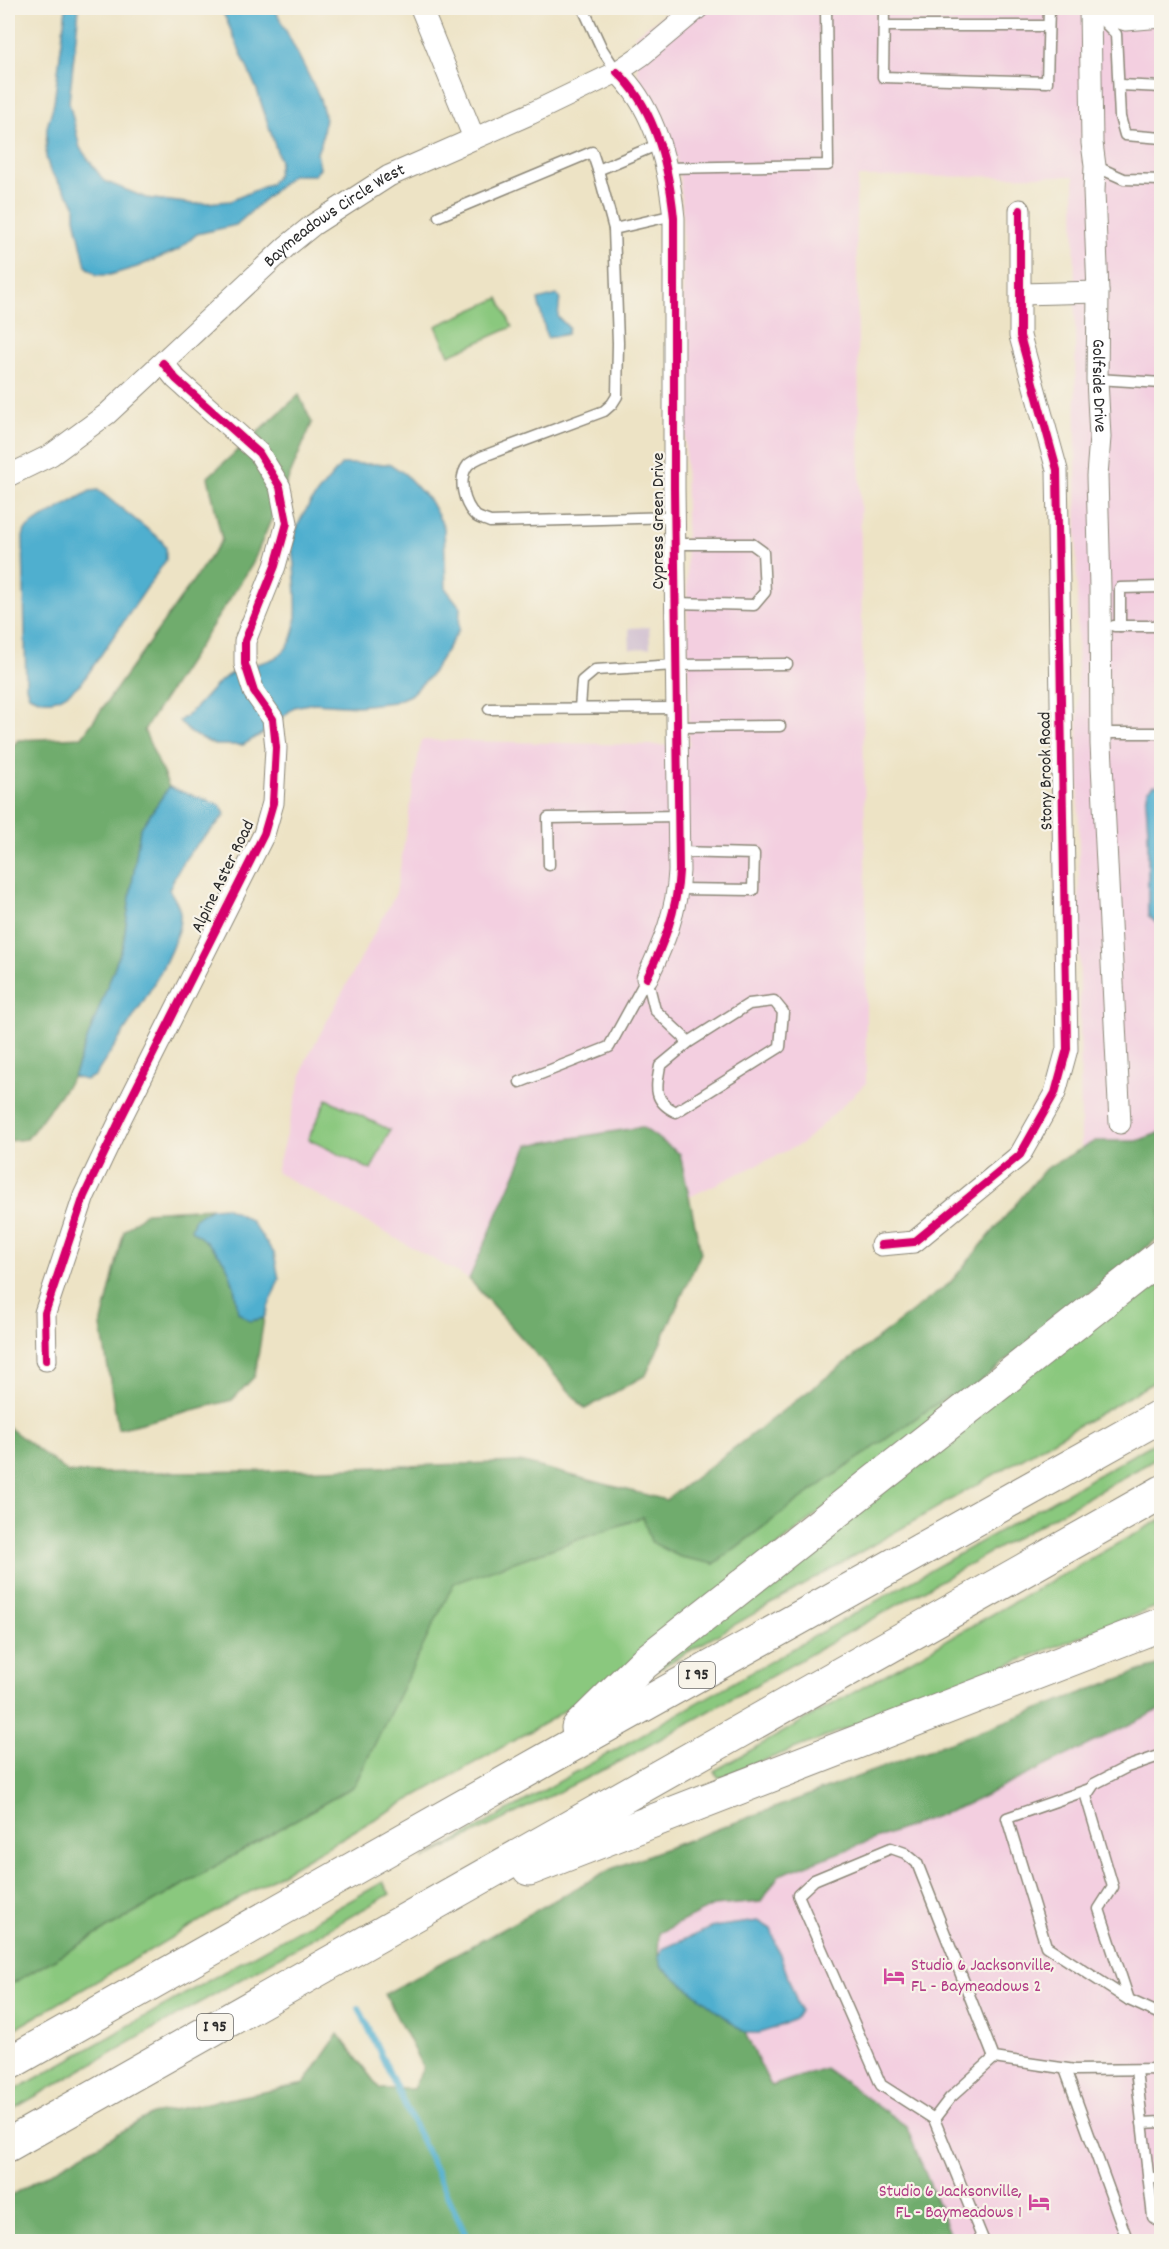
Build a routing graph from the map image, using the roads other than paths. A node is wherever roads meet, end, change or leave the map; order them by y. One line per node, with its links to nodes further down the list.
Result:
1 (421, 8): 14 (street)
2 (583, 8): 11 (lane)
3 (698, 8): 11 (street, Baymeadows Circle West)
4 (826, 8): 18 (lane)
5 (884, 8): 9 (lane)
6 (1049, 8): 10 (lane)
7 (1090, 8): 8 (street); 12 (lane); 17 (street, Golfside Drive)
8 (1161, 17)
9 (884, 26): 10 (lane); 10 (lane)
10 (1048, 26)
11 (617, 72): 14 (street, Baymeadows Circle West); 16 (street, Cypress Green Drive)
12 (1120, 85): 13 (lane); 15 (lane)
13 (1161, 87)
14 (474, 138): 27 (street, Baymeadows Circle West)
15 (1161, 138)
16 (659, 144): 18 (street, Cypress Green Drive); 19 (lane)
17 (1095, 166): 20 (lane); 25 (street, Golfside Drive)
18 (666, 168): 22 (street, Cypress Green Drive)
19 (598, 170): 23 (lane); 24 (lane)
20 (1161, 180)
21 (1020, 210): 26 (street, Stony Brook Road)
22 (674, 215): 24 (lane); 31 (street, Cypress Green Drive)
23 (439, 216)
24 (614, 230): 31 (lane)
25 (1098, 292): 26 (street); 28 (street, Golfside Drive)
26 (1021, 294): 54 (street, Stony Brook Road)
27 (163, 363): 30 (street, Baymeadows Circle West); 56 (street, Alpine Aster Road)
28 (1097, 379): 29 (lane); 33 (street, Golfside Drive)
29 (1161, 383)
30 (8, 476)
31 (674, 517): 32 (street, Cypress Green Drive)
32 (674, 544): 35 (street, Cypress Green Drive); 35 (lane)
33 (1110, 587): 34 (lane); 36 (street, Golfside Drive)
34 (1161, 587)
35 (675, 603): 39 (street, Cypress Green Drive)
36 (1110, 625): 37 (lane); 44 (street, Golfside Drive)
37 (1161, 626)
38 (786, 664): 39 (lane)
39 (675, 665): 40 (lane); 42 (street, Cypress Green Drive)
40 (580, 708): 41 (lane); 42 (lane)
41 (489, 709)
42 (676, 717): 43 (lane); 46 (street, Cypress Green Drive)
43 (780, 726)
44 (1101, 733): 45 (lane); 53 (street, Golfside Drive)
45 (1161, 733)
46 (678, 816): 47 (street, Cypress Green Drive); 48 (lane)
47 (678, 852): 49 (street, Cypress Green Drive); 49 (lane)
48 (549, 865)
49 (678, 889): 50 (street, Cypress Green Drive)
50 (647, 978): 51 (lane); 52 (lane)
51 (689, 1042): 51 (lane)
52 (520, 1082)
53 (1120, 1123)
54 (880, 1245)
55 (1161, 1254): 61 (highway)
56 (46, 1360)
57 (1161, 1415): 61 (highway, I 95)
58 (1161, 1492): 63 (highway, I 95)
59 (1161, 1624): 63 (highway)
60 (1161, 1755): 62 (lane)
61 (547, 1759): 67 (highway, I 95)
62 (1090, 1789): 64 (lane); 64 (lane)
63 (423, 1910): 74 (highway, I 95)
64 (1129, 2000): 65 (lane)
65 (1161, 2015)
66 (994, 2058): 68 (lane); 71 (lane); 71 (lane)
67 (8, 2064)
68 (1065, 2069): 70 (lane); 79 (lane)
69 (1161, 2069): 70 (lane)
70 (1136, 2070): 73 (lane)
71 (934, 2119): 78 (lane)
72 (1161, 2122): 73 (lane)
73 (1142, 2123): 75 (lane)
74 (8, 2145)
75 (1148, 2178): 76 (lane); 77 (lane)
76 (1161, 2178)
77 (1161, 2223)
78 (984, 2241)
79 (1128, 2241)

